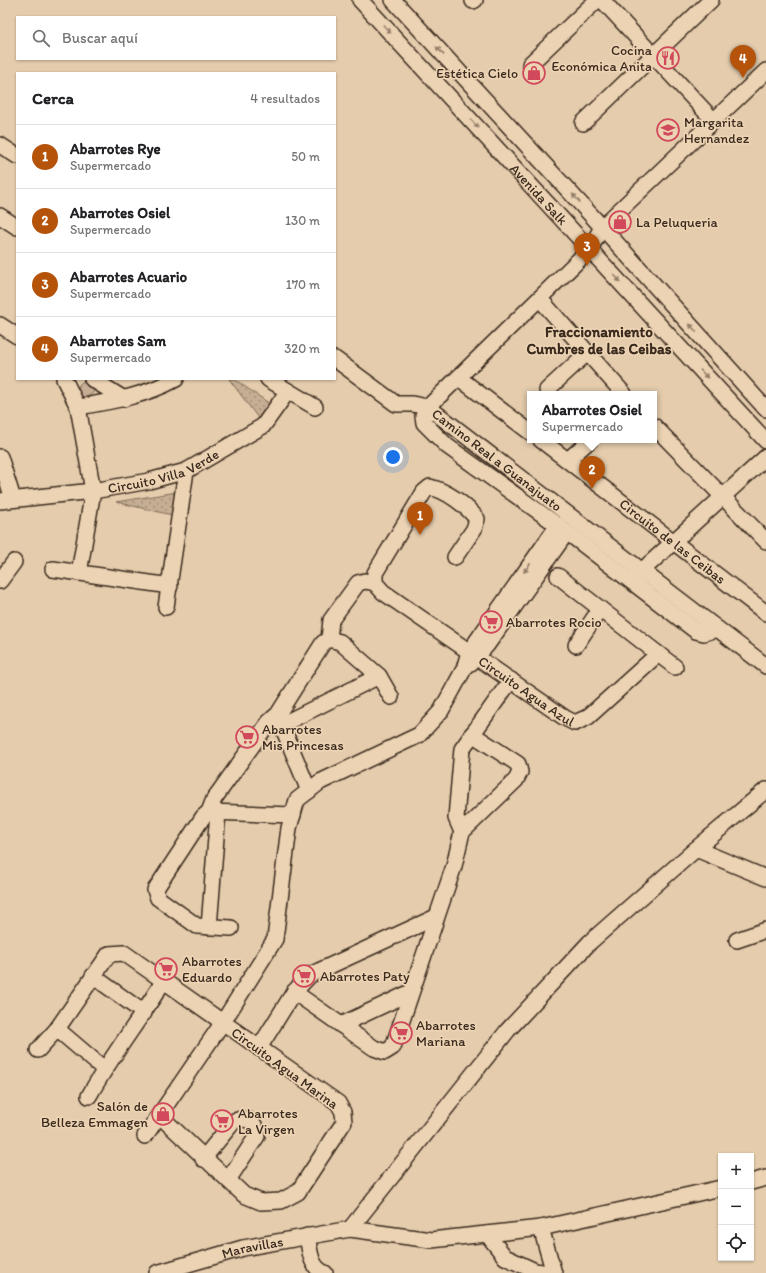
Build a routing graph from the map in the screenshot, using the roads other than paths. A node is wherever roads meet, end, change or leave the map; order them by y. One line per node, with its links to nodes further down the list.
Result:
1 (360, 0): 16 (street, Avenida Salk, one-way to 16)
2 (393, 0): 15 (street, Avenida Salk, one-way to 2)
3 (597, 0): 7 (street)
4 (602, 0): 6 (street)
5 (711, 0): 6 (street)
6 (654, 56): 9 (street); 10 (street)
7 (530, 64)
8 (766, 71): 9 (street)
9 (714, 121): 15 (street)
10 (583, 124)
11 (0, 145): 12 (street)
12 (16, 155)
13 (0, 216): 14 (street)
14 (16, 226)
15 (602, 227): 16 (street); 34 (street, Avenida Salk, one-way to 15)
16 (590, 249): 17 (street); 37 (street, Avenida Salk, one-way to 37)
17 (540, 299): 20 (street); 22 (street)
18 (0, 325): 19 (street)
19 (16, 335)
20 (587, 353): 27 (street); 28 (street)
21 (336, 360): 33 (street)
22 (459, 378): 33 (street); 36 (street)
23 (64, 380): 31 (street)
24 (94, 380): 30 (street)
25 (174, 380): 30 (street)
26 (270, 380): 29 (street)
27 (547, 390)
28 (621, 391)
29 (288, 392): 32 (street); 43 (street, Circuito Villa Verde)
30 (124, 399): 31 (street)
31 (78, 407): 44 (street)
32 (315, 407)
33 (428, 407): 47 (street, Camino Real a Guanajuato); 55 (street, Camino Real a Guanajuato)
34 (766, 409)
35 (657, 429): 45 (street)
36 (527, 430)
37 (766, 441)
38 (545, 443): 42 (street, Circuito de las Ceibas)
39 (587, 443): 42 (street)
40 (0, 457): 46 (street, Circuito Villa Verde)
41 (766, 457): 45 (street)
42 (568, 460): 49 (street, Circuito de las Ceibas)
43 (186, 471): 44 (street, Circuito Villa Verde); 58 (street)
44 (93, 491): 46 (street, Circuito Villa Verde); 53 (street)
45 (722, 496): 48 (street); 49 (street)
46 (7, 500)
47 (562, 528): 55 (street, Camino Real a Guanajuato); 65 (street)
48 (766, 541)
49 (672, 542): 55 (street); 61 (street, Circuito de las Ceibas)
50 (455, 557): 57 (street)
51 (14, 562): 56 (street)
52 (53, 569): 53 (street)
53 (79, 573): 58 (street)
54 (558, 576): 60 (street)
55 (636, 576): 66 (street, Camino Real a Guanajuato)
56 (0, 580)
57 (375, 583): 62 (street); 65 (street, Circuito Agua Azul)
58 (170, 586): 59 (street)
59 (166, 607)
60 (600, 609): 63 (street); 64 (street)
61 (766, 613)
62 (329, 639): 68 (street); 71 (street)
63 (576, 644)
64 (658, 654): 67 (street); 69 (street, Circuito Agua Azul)
65 (474, 655): 69 (street, Circuito Agua Azul); 74 (street)
66 (766, 666)
67 (675, 667)
68 (379, 676): 70 (street); 71 (street)
69 (511, 680): 72 (street)
70 (391, 697)
71 (279, 719): 74 (street); 75 (street)
72 (472, 734): 77 (street); 77 (street)
73 (766, 790): 78 (street)
74 (309, 791): 76 (street)
75 (214, 812): 76 (street); 81 (street); 81 (street)
76 (293, 815): 90 (street)
77 (462, 832): 80 (street)
78 (696, 849): 79 (street); 105 (street)
79 (766, 878)
80 (436, 917): 87 (street); 88 (street)
81 (209, 927): 82 (street)
82 (231, 928)
83 (766, 930): 84 (street)
84 (737, 940)
85 (93, 976): 86 (street, Circuito Agua Marina); 89 (street); 92 (street, Circuito Agua Marina)
86 (164, 980): 89 (street); 90 (street, Circuito Agua Marina)
87 (294, 992): 91 (street); 93 (street)
88 (412, 992): 91 (street); 91 (street)
89 (144, 1013): 95 (street)
90 (223, 1022): 93 (street, Circuito Agua Marina); 97 (street)
91 (341, 1025)
92 (57, 1029): 94 (street, Circuito Agua Marina); 95 (street)
93 (259, 1048): 101 (street, Circuito Agua Marina)
94 (38, 1050)
95 (104, 1069): 96 (street)
96 (89, 1096)
97 (159, 1115): 98 (street); 99 (street, Circuito Agua Marina)
98 (145, 1136)
99 (203, 1159): 101 (street, Circuito Agua Marina); 101 (street)
100 (766, 1178): 102 (street)
101 (228, 1180)
102 (754, 1181)
103 (718, 1189): 104 (street, Maravillas)
104 (541, 1228): 106 (street, Maravillas); 111 (street)
105 (350, 1229): 106 (street, Maravillas); 107 (street, Maravillas)
106 (487, 1234): 110 (street)
107 (307, 1236): 108 (street, Maravillas); 109 (street)
108 (158, 1273)
109 (325, 1273)
110 (549, 1273)
111 (554, 1273)

